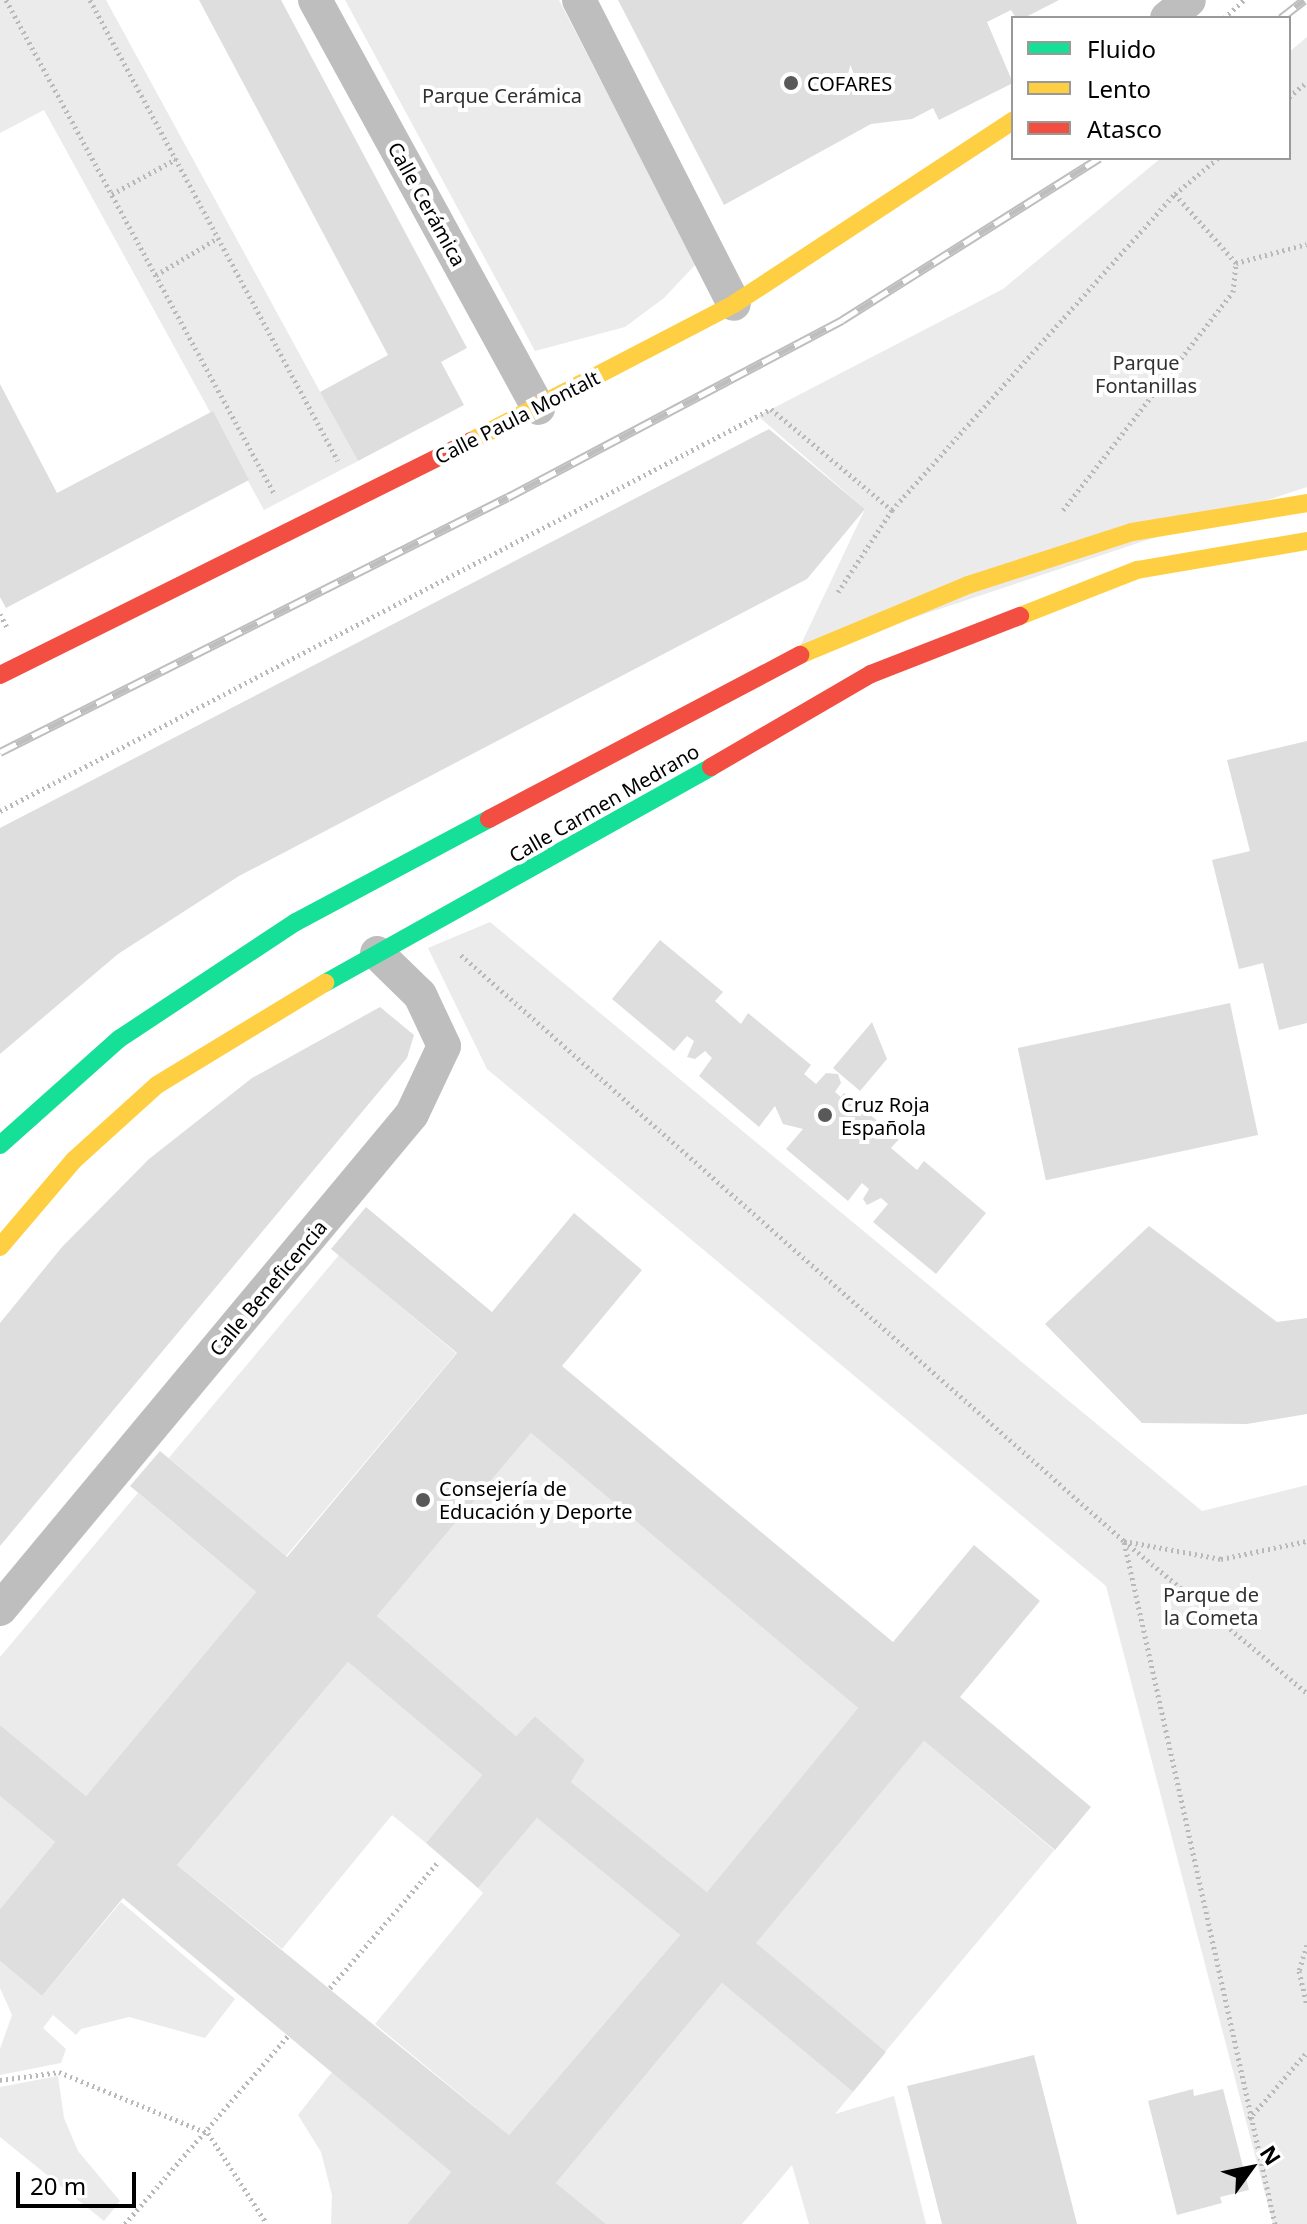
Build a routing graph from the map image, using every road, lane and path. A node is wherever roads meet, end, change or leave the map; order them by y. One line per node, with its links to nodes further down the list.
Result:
1 (6, 0): 14 (path)
2 (90, 0): 12 (path)
3 (315, 0): 21 (street, Calle Cerámica)
4 (579, 0): 20 (street)
5 (1189, 0): 7 (street)
6 (1244, 0): 8 (path)
7 (1169, 16)
8 (1225, 16)
9 (1307, 82): 10 (path)
10 (1291, 95)
11 (1011, 122): 20 (main road, Calle Paula Montalt)
12 (176, 159): 14 (path); 16 (path)
13 (1216, 160): 15 (path)
14 (112, 194): 19 (path)
15 (1175, 194): 18 (path); 24 (path)
16 (218, 238): 19 (path); 22 (path)
17 (1307, 244): 18 (path)
18 (1236, 263): 25 (path)
19 (156, 275): 26 (path)
20 (734, 304): 21 (main road, Calle Paula Montalt)
21 (538, 408): 22 (main road, Calle Paula Montalt)
22 (357, 498): 26 (main road, Calle Paula Montalt)
23 (1307, 503): 33 (main road, Calle Carmen Medrano)
24 (892, 510): 28 (path); 30 (path)
25 (1053, 522)
26 (294, 529): 29 (main road, Calle Paula Montalt)
27 (1307, 541): 31 (main road, Calle Carmen Medrano)
28 (836, 596)
29 (0, 675)
30 (0, 811)
31 (427, 925): 32 (main road, Calle Carmen Medrano); 35 (path)
32 (377, 953): 34 (main road, Calle Carmen Medrano); 37 (street, Calle Beneficencia)
33 (0, 1145)
34 (0, 1247)
35 (1124, 1541): 36 (path); 38 (path); 46 (path)
36 (1307, 1541)
37 (0, 1609)
38 (1307, 1693)
39 (437, 1863): 41 (path)
40 (1307, 1945): 42 (path)
41 (330, 1988)
42 (1307, 2006)
43 (288, 2036): 47 (path)
44 (1307, 2052): 46 (path)
45 (0, 2080): 47 (path)
46 (1249, 2119): 50 (path)
47 (208, 2133): 48 (path); 49 (path)
48 (125, 2224)
49 (267, 2224)
50 (1275, 2224)

